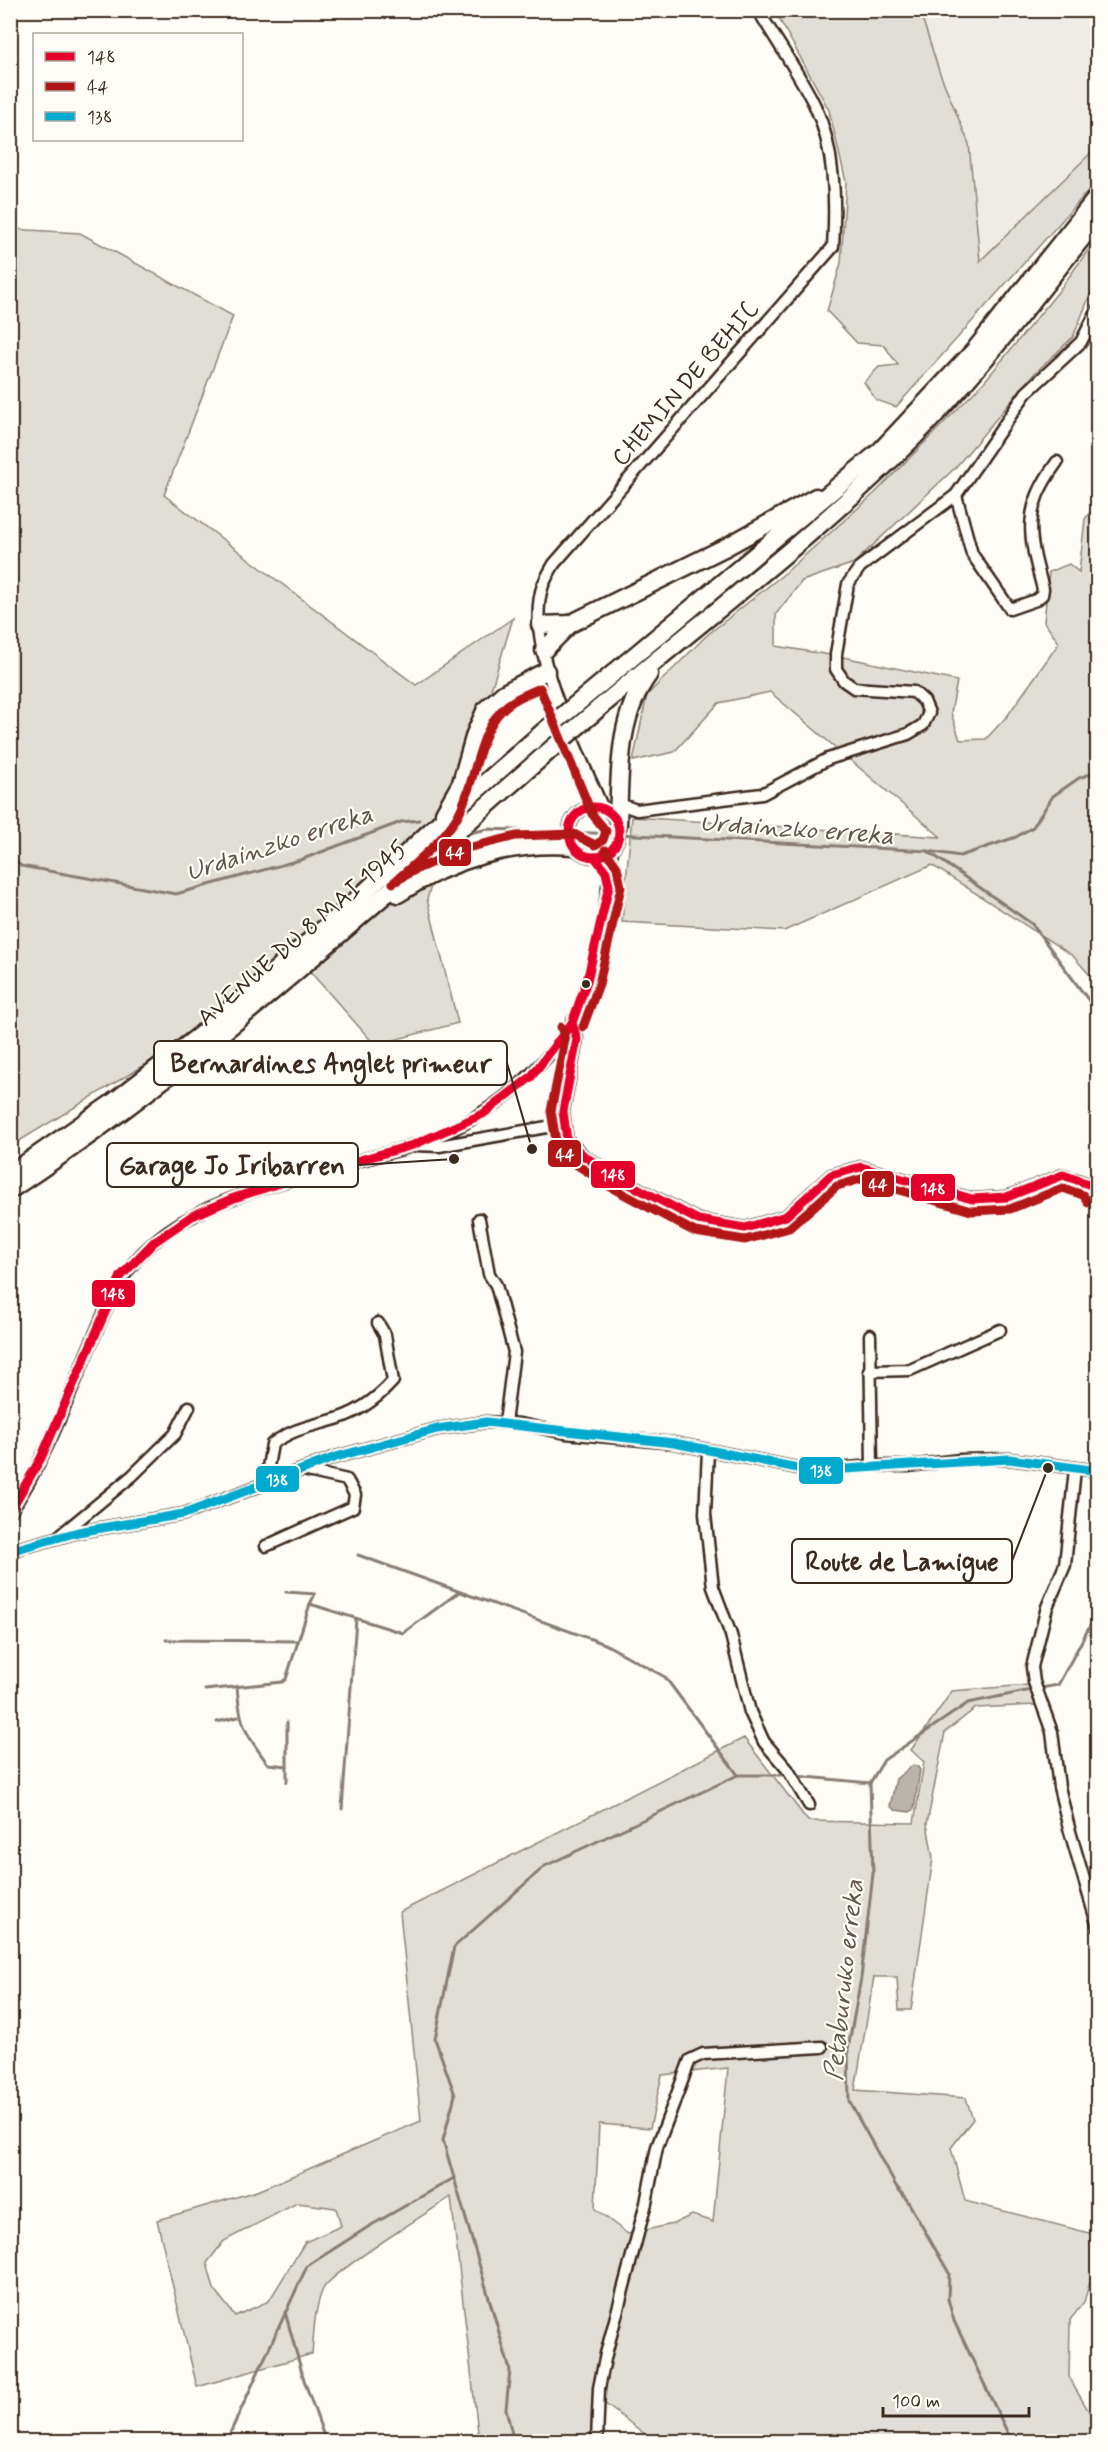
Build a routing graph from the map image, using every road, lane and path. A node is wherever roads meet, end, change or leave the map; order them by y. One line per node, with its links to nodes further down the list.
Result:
1 (758, 10): 9 (street, CHEMIN DE BEHIC)
2 (1098, 196): 6 (highway)
3 (1098, 218): 11 (highway, AVENUE DU 8 MAI 1945)
4 (1098, 309): 7 (street)
5 (1057, 462): 7 (street)
6 (854, 476): 8 (highway); 16 (highway, AVENUE DU 8 MAI 1945, bridge)
7 (956, 495): 14 (street)
8 (570, 624): 9 (highway); 10 (highway)
9 (540, 625): 10 (street, CHEMIN DE BEHIC)
10 (544, 650): 12 (street, CHEMIN DE BEHIC)
11 (665, 652): 14 (highway); 22 (highway, AVENUE DU 8 MAI 1945, bridge)
12 (546, 671): 13 (street, CHEMIN DE BEHIC); 16 (highway)
13 (592, 783): 14 (street, CHEMIN DE BEHIC); 15 (street)
14 (611, 807): 15 (street); 17 (highway)
15 (587, 808): 18 (street)
16 (438, 824): 26 (highway, AVENUE DU 8 MAI 1945)
17 (618, 832): 19 (street)
18 (571, 836): 20 (street); 22 (highway)
19 (612, 850): 20 (street); 21 (street)
20 (595, 857): 21 (street)
21 (609, 886): 23 (street)
22 (354, 922): 27 (highway, AVENUE DU 8 MAI 1945)
23 (572, 1023): 24 (street); 25 (street)
24 (564, 1124): 25 (street); 28 (street)
25 (413, 1145): 42 (street)
26 (10, 1174)
27 (10, 1190)
28 (1098, 1195)
29 (479, 1219): 35 (street)
30 (378, 1323): 41 (street)
31 (1000, 1330): 33 (street)
32 (870, 1335): 33 (street)
33 (869, 1371): 37 (street)
34 (189, 1407): 43 (street)
35 (505, 1423): 36 (street); 39 (street)
36 (708, 1451): 37 (street); 46 (street)
37 (872, 1466): 38 (street)
38 (1075, 1469): 40 (street); 47 (street)
39 (303, 1470): 41 (street); 44 (street)
40 (1098, 1471)
41 (265, 1484): 43 (street)
42 (10, 1512)
43 (57, 1538): 45 (street)
44 (266, 1546)
45 (10, 1551)
46 (809, 1805)
47 (1098, 1927)
48 (822, 2047): 49 (street)
49 (597, 2442)

